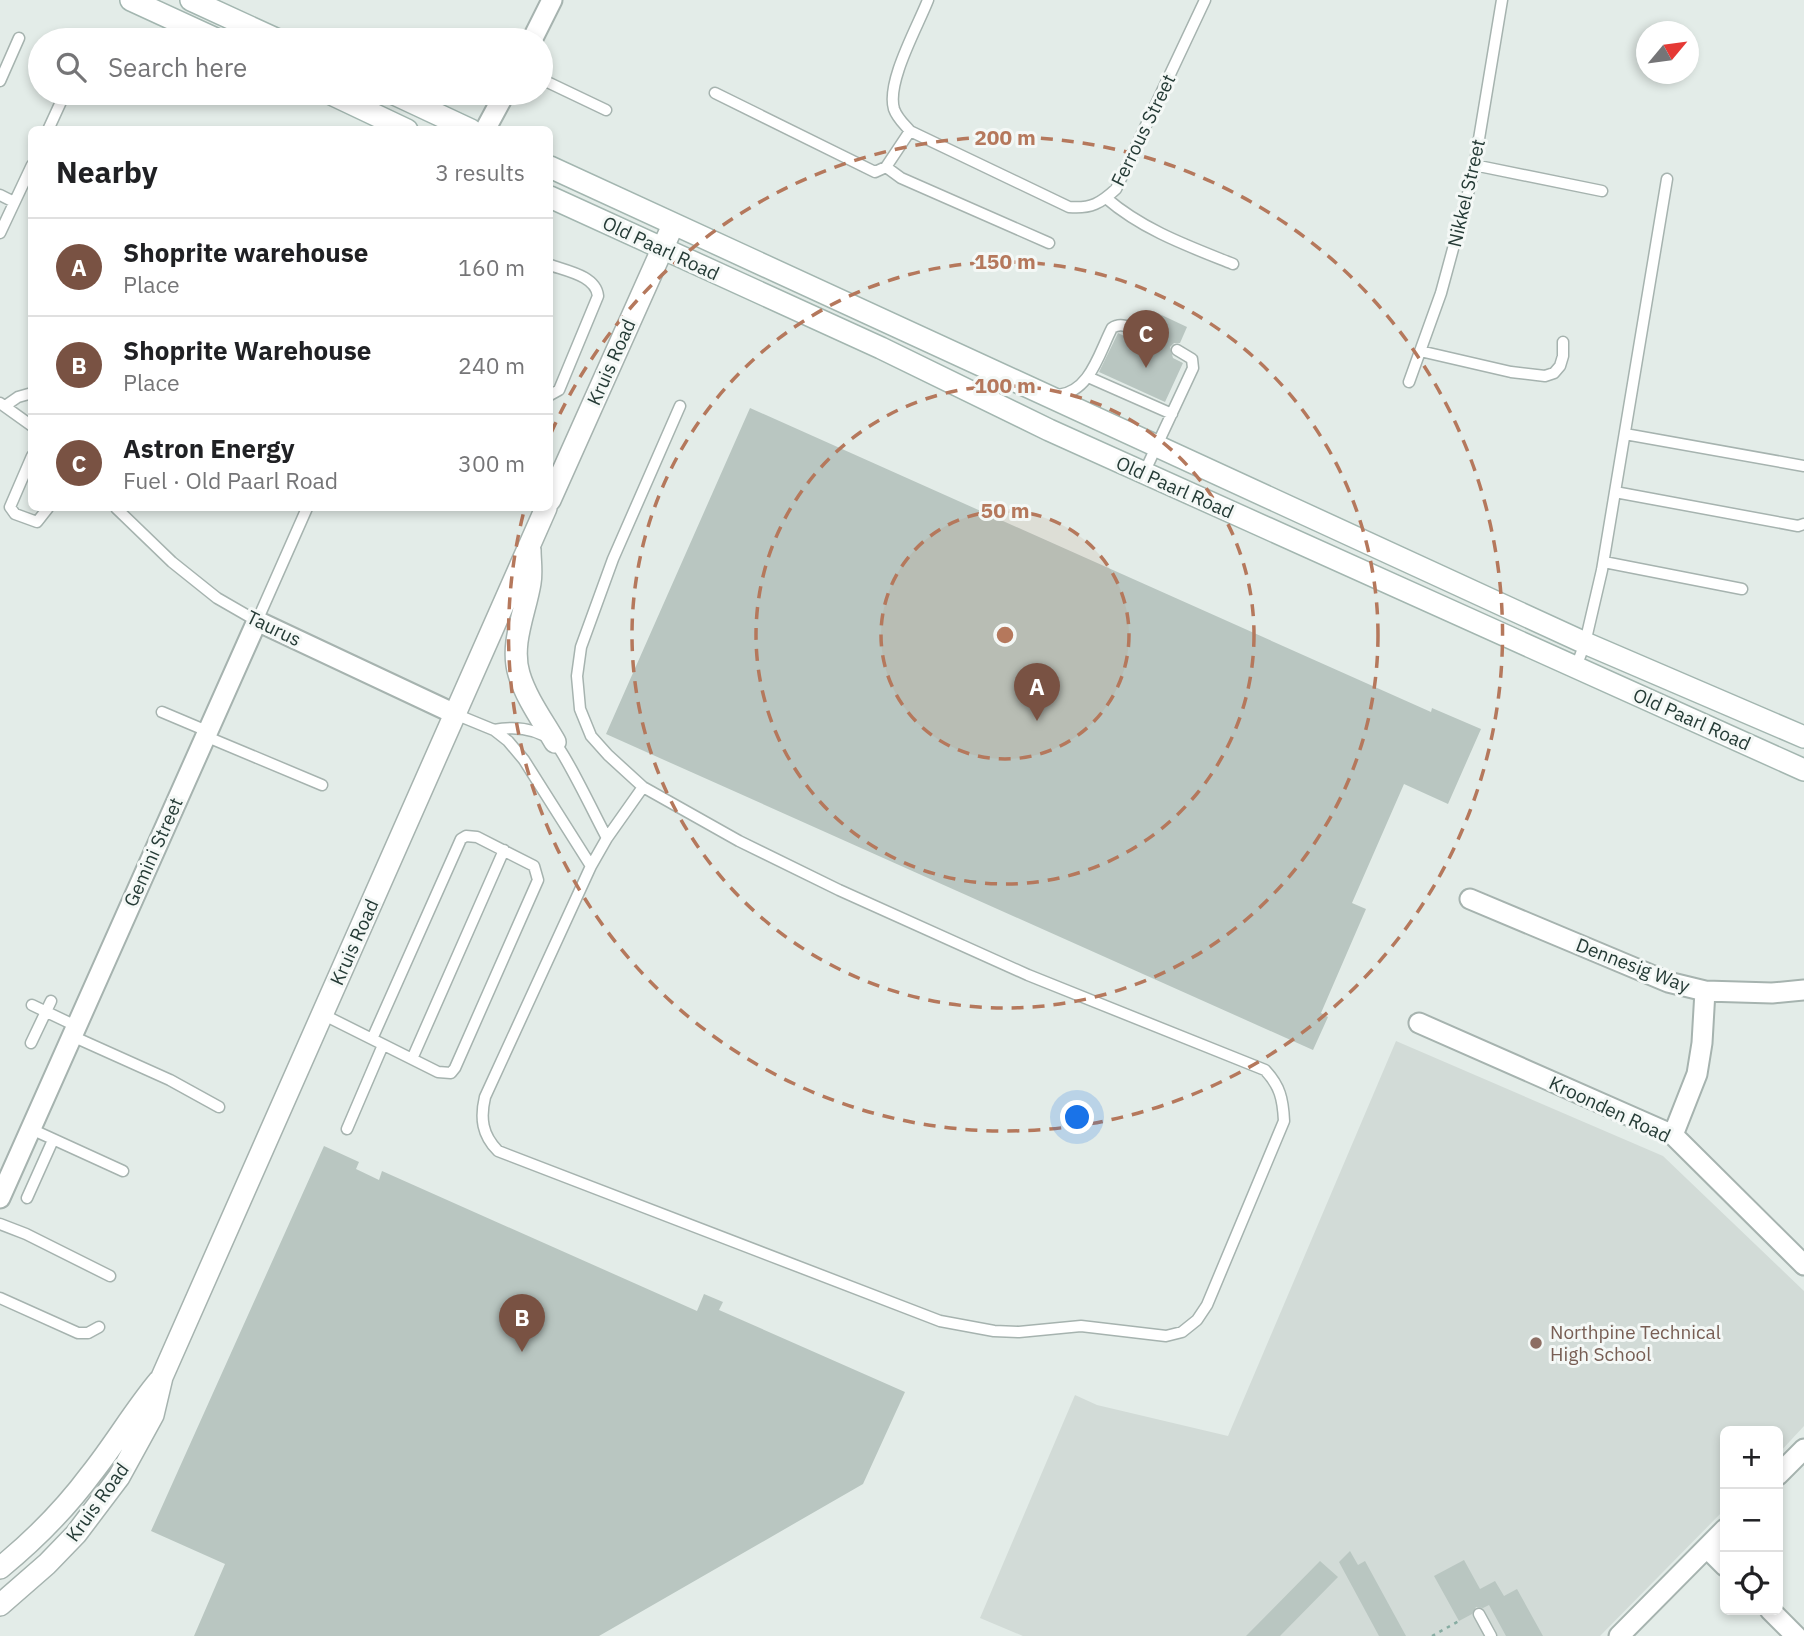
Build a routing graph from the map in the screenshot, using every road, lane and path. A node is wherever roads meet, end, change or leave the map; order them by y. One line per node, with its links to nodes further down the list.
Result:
1 (131, 0): 7 (main road)
2 (191, 0): 8 (main road)
3 (928, 0): 23 (lane)
4 (1205, 0): 32 (lane, Ferrous Street)
5 (1502, 0): 24 (lane, Nikkel Street)
6 (550, 1): 9 (street)
7 (192, 28)
8 (252, 28)
9 (538, 28)
10 (19, 38): 11 (lane)
11 (0, 81)
12 (553, 85): 18 (lane)
13 (715, 93): 25 (lane)
14 (59, 105): 19 (lane)
15 (354, 105): 20 (main road)
16 (418, 105): 21 (main road)
17 (499, 105): 22 (street)
18 (606, 110)
19 (50, 126)
20 (398, 126)
21 (463, 126)
22 (487, 126)
23 (910, 131): 25 (lane); 32 (lane, Ferrous Street)
24 (1474, 165): 29 (lane); 43 (lane, Nikkel Street)
25 (886, 167): 36 (lane)
26 (553, 168): 34 (main road, Old Paarl Road)
27 (28, 173): 33 (lane)
28 (1667, 179): 53 (lane)
29 (1602, 191)
30 (0, 195): 33 (lane)
31 (553, 198): 37 (main road, Old Paarl Road)
32 (1106, 198): 38 (lane)
33 (14, 202): 35 (lane)
34 (673, 225): 37 (main road, Kruis Road); 48 (main road, Old Paarl Road)
35 (0, 233)
36 (1049, 243)
37 (662, 249): 57 (main road, Old Paarl Road); 59 (main road, Kruis Road)
38 (1233, 264)
39 (553, 266): 47 (lane)
40 (1143, 334): 44 (lane)
41 (1563, 342): 43 (lane)
42 (1177, 350): 51 (lane)
43 (1420, 351): 45 (lane, Nikkel Street)
44 (1088, 377): 48 (lane); 51 (lane)
45 (1409, 382)
46 (28, 394): 49 (lane)
47 (553, 394)
48 (1044, 396): 54 (main road, Old Paarl Road)
49 (3, 404): 52 (lane)
50 (680, 406): 81 (lane)
51 (1172, 414): 54 (lane)
52 (28, 423)
53 (1625, 434): 56 (lane); 58 (lane)
54 (1157, 447): 57 (lane); 69 (main road, Old Paarl Road)
55 (28, 465): 60 (lane)
56 (1804, 466)
57 (1144, 473): 70 (main road, Old Paarl Road)
58 (1615, 492): 64 (lane); 66 (lane)
59 (553, 493)
60 (46, 511)
61 (119, 511): 68 (lane, Taurus)
62 (306, 511): 68 (lane, Gemini Street)
63 (545, 511): 65 (main road, Kruis Road)
64 (1804, 524)
65 (530, 544): 72 (main road, Kruis Road); 78 (main road)
66 (1604, 562): 67 (lane); 69 (lane)
67 (1742, 589)
68 (257, 621): 72 (street, Taurus); 76 (street, Gemini Street)
69 (1585, 643): 70 (lane); 73 (main road, Old Paarl Road)
70 (1575, 667): 79 (main road, Old Paarl Road)
71 (162, 712): 76 (lane)
72 (455, 714): 75 (lane); 91 (main road, Kruis Road)
73 (1779, 727): 74 (main road); 77 (main road, Old Paarl Road)
74 (1804, 727)
75 (494, 730): 78 (lane); 84 (lane)
76 (205, 734): 80 (lane); 93 (street, Gemini Street)
77 (1804, 737)
78 (555, 742): 82 (lane)
79 (1804, 770)
80 (322, 785)
81 (643, 787): 82 (lane); 84 (lane)
82 (607, 838): 84 (lane)
83 (503, 850): 94 (lane); 97 (lane); 97 (lane)
84 (591, 866)
85 (1470, 899): 87 (street, Dennesig Way)
86 (1804, 990): 87 (street, Dennesig Way)
87 (1705, 991): 101 (street)
88 (51, 1001): 90 (lane)
89 (32, 1005): 90 (lane)
90 (46, 1012): 93 (lane); 95 (lane)
91 (322, 1014): 94 (lane); 111 (main road, Kruis Road)
92 (1419, 1023): 101 (street, Kroonden Road)
93 (74, 1031): 98 (lane); 99 (street, Gemini Street)
94 (372, 1039): 96 (lane)
95 (31, 1043)
96 (383, 1045): 97 (lane); 100 (lane)
97 (412, 1059)
98 (219, 1107)
99 (31, 1129): 102 (lane); 104 (street, Gemini Street)
100 (347, 1129)
101 (1673, 1135): 107 (street, Kroonden Road)
102 (53, 1140): 103 (lane); 105 (lane)
103 (123, 1171)
104 (0, 1198)
105 (27, 1198)
106 (0, 1224): 108 (lane)
107 (1804, 1265)
108 (110, 1276)
109 (0, 1298): 110 (lane)
110 (99, 1327)
111 (162, 1377): 117 (main road, Kruis Road); 118 (main road, Kruis Road)
112 (1804, 1449): 113 (street)
113 (1783, 1470)
114 (1720, 1534): 115 (street)
115 (1707, 1548): 116 (street); 124 (street)
116 (1720, 1561)
117 (0, 1568)
118 (0, 1605)
119 (1479, 1614): 123 (lane)
120 (1775, 1615): 125 (street)
121 (1459, 1621): 122 (path)
122 (1432, 1636)
123 (1491, 1636)
124 (1619, 1636)
125 (1796, 1636)

